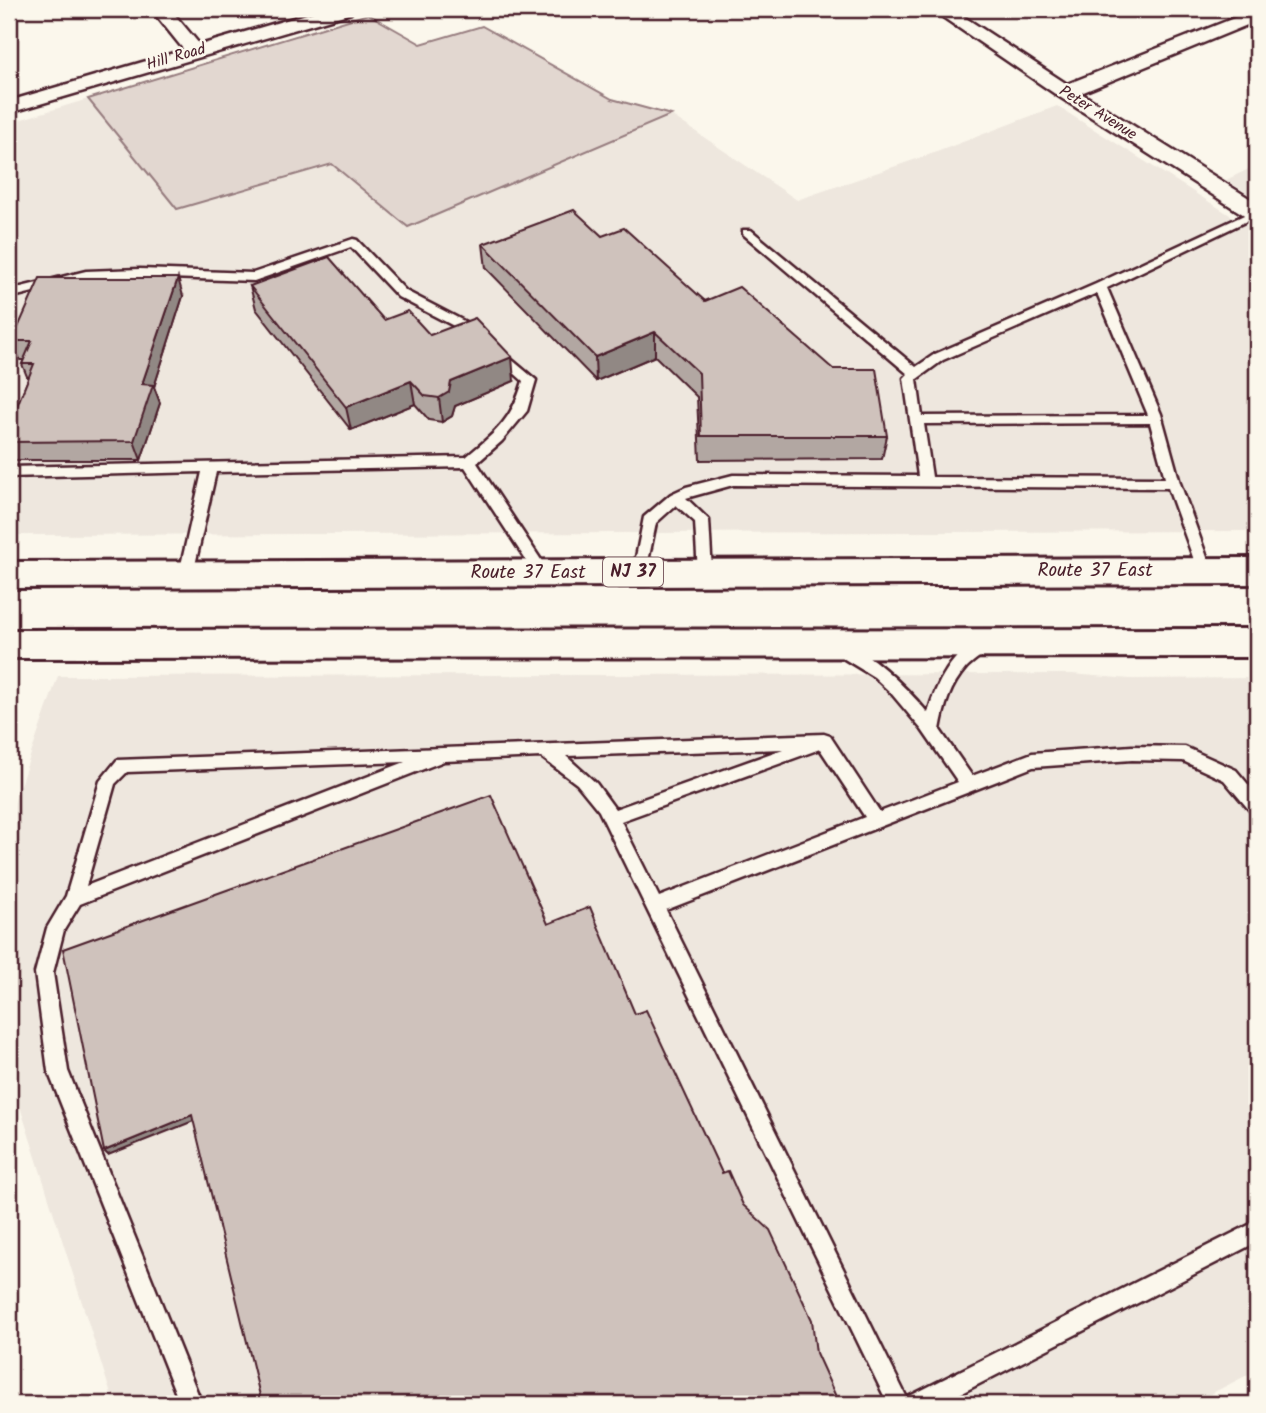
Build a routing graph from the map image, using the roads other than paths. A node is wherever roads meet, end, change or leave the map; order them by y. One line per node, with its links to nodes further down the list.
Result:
1 (160, 9): 5 (street)
2 (344, 9): 5 (street, Hill Road)
3 (940, 9): 6 (street, Peter Avenue)
4 (1257, 14): 6 (street)
5 (196, 51): 7 (street, Hill Road)
6 (1065, 92): 8 (street, Peter Avenue)
7 (9, 107)
8 (1257, 212): 10 (lane)
9 (747, 232): 12 (lane)
10 (1100, 287): 12 (lane); 13 (lane)
11 (9, 294): 15 (lane)
12 (915, 373): 14 (lane)
13 (1155, 419): 14 (lane); 19 (lane)
14 (916, 420): 18 (lane)
15 (469, 462): 16 (lane); 24 (lane)
16 (210, 468): 17 (lane); 26 (lane)
17 (9, 472)
18 (926, 482): 19 (lane); 20 (lane)
19 (1173, 483): 21 (lane)
20 (676, 497): 23 (lane); 25 (lane)
21 (1205, 571): 22 (highway, Route 37 East / NJ 37); 25 (highway, Route 37 East / NJ 37)
22 (1257, 571)
23 (640, 572): 24 (highway, Route 37 East / NJ 37); 25 (highway, Route 37 East / NJ 37)
24 (542, 573): 26 (highway, Route 37 East / NJ 37)
25 (705, 573)
26 (186, 574): 27 (highway, Route 37 East / NJ 37)
27 (9, 575)
28 (822, 642): 29 (highway); 31 (highway); 32 (lane)
29 (988, 642): 30 (highway); 32 (lane)
30 (1257, 643)
31 (9, 644)
32 (932, 732): 36 (lane)
33 (824, 741): 34 (lane); 38 (lane); 39 (lane)
34 (542, 750): 35 (lane); 38 (lane)
35 (443, 754): 40 (lane); 40 (lane)
36 (969, 785): 37 (lane); 39 (lane)
37 (1257, 807)
38 (611, 817): 41 (lane)
39 (877, 821): 41 (lane)
40 (74, 899): 43 (lane)
41 (654, 907): 44 (lane)
42 (1257, 1231): 45 (lane)
43 (191, 1404)
44 (899, 1404)
45 (918, 1404)

